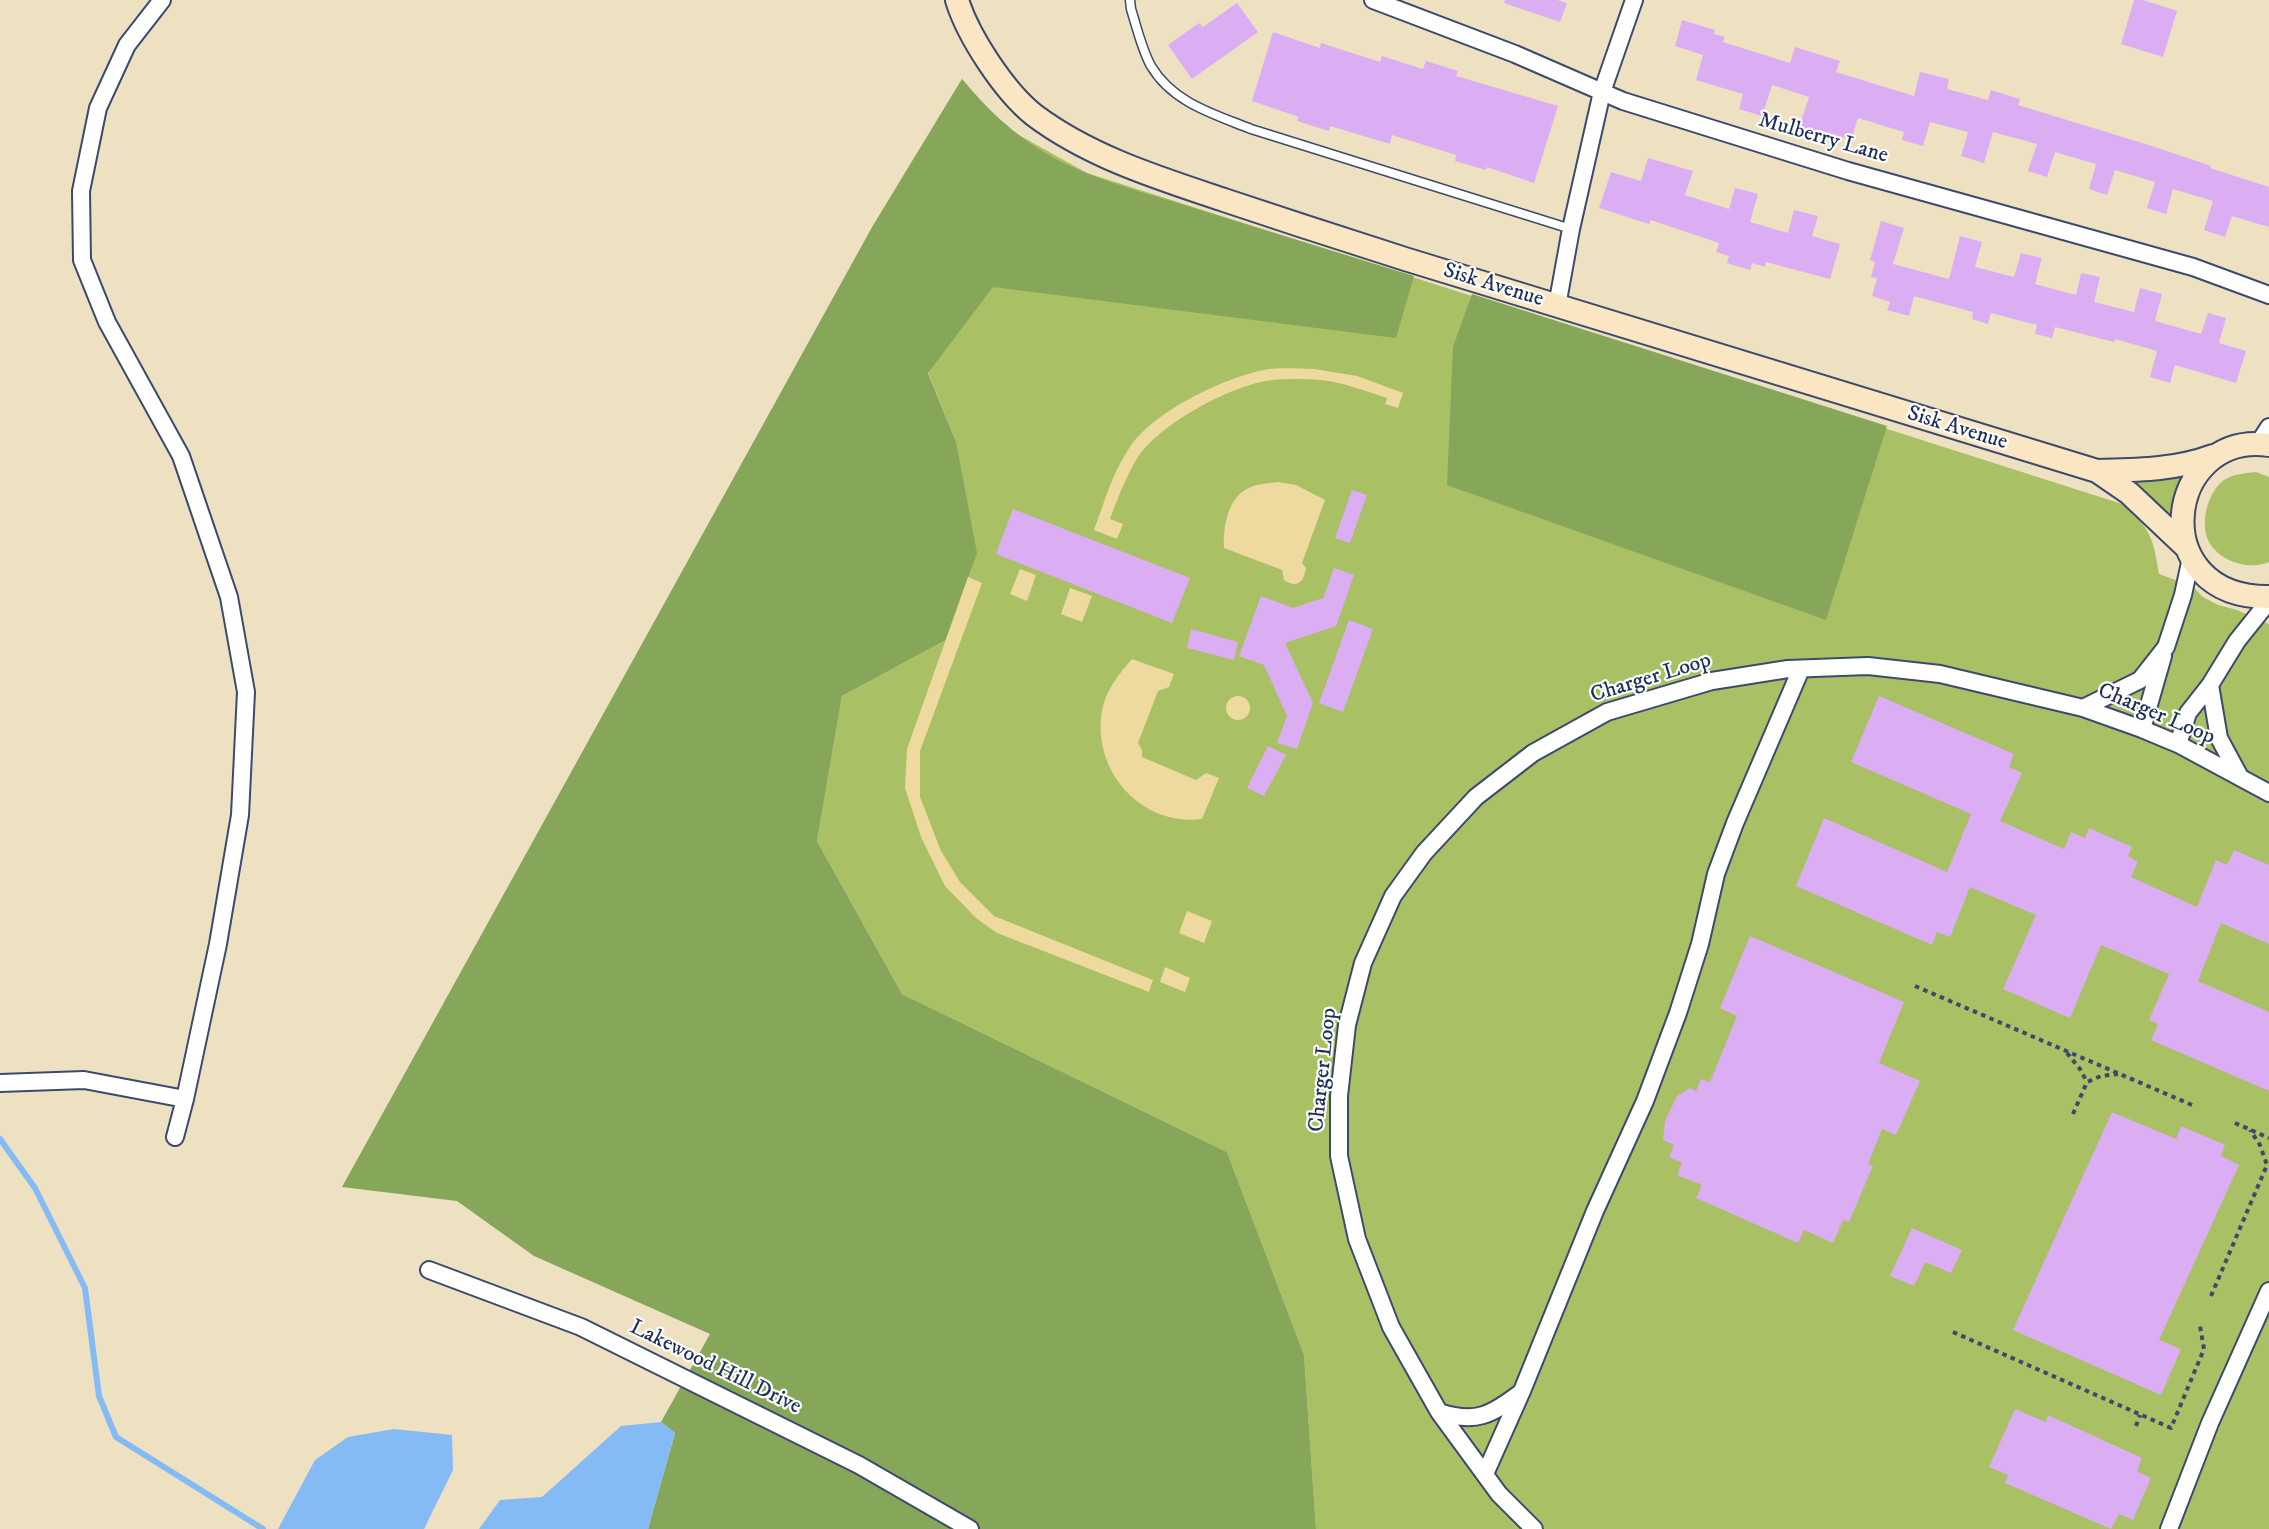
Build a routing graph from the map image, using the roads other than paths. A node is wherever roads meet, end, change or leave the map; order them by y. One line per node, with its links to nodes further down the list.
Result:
1 (162, 0): 24 (street)
2 (957, 0): 9 (street, Sisk Avenue)
3 (1130, 0): 7 (lane)
4 (1373, 0): 6 (street, Mulberry Lane)
5 (1635, 0): 6 (street)
6 (1602, 92): 7 (street); 8 (street, Mulberry Lane)
7 (1571, 229): 9 (street)
8 (2269, 295)
9 (1557, 306): 12 (street, Sisk Avenue)
10 (2265, 438): 11 (street, Sisk Avenue)
11 (2219, 454): 12 (street, Sisk Avenue); 13 (street, Sisk Avenue)
12 (2097, 471): 13 (street, Sisk Avenue)
13 (2188, 552): 14 (street, Sisk Avenue); 15 (street)
14 (2269, 599): 17 (street)
15 (2166, 647): 18 (street); 19 (street)
16 (1801, 669): 18 (street, Charger Loop); 28 (street); 29 (street, Charger Loop)
17 (2210, 685): 20 (street); 21 (street)
18 (2083, 708): 19 (street, Charger Loop)
19 (2142, 729): 20 (street, Charger Loop)
20 (2178, 744): 21 (street, Charger Loop)
21 (2240, 777): 22 (street, Charger Loop)
22 (2269, 793)
23 (0, 1083): 24 (street)
24 (185, 1099): 25 (street)
25 (175, 1137)
26 (429, 1270): 31 (street, Lakewood Hill Drive)
27 (2269, 1291): 33 (street)
28 (1522, 1392): 29 (street); 30 (street)
29 (1439, 1412): 30 (street, Charger Loop)
30 (1485, 1474): 32 (street, Charger Loop)
31 (970, 1529)
32 (1534, 1529)
33 (2169, 1529)

